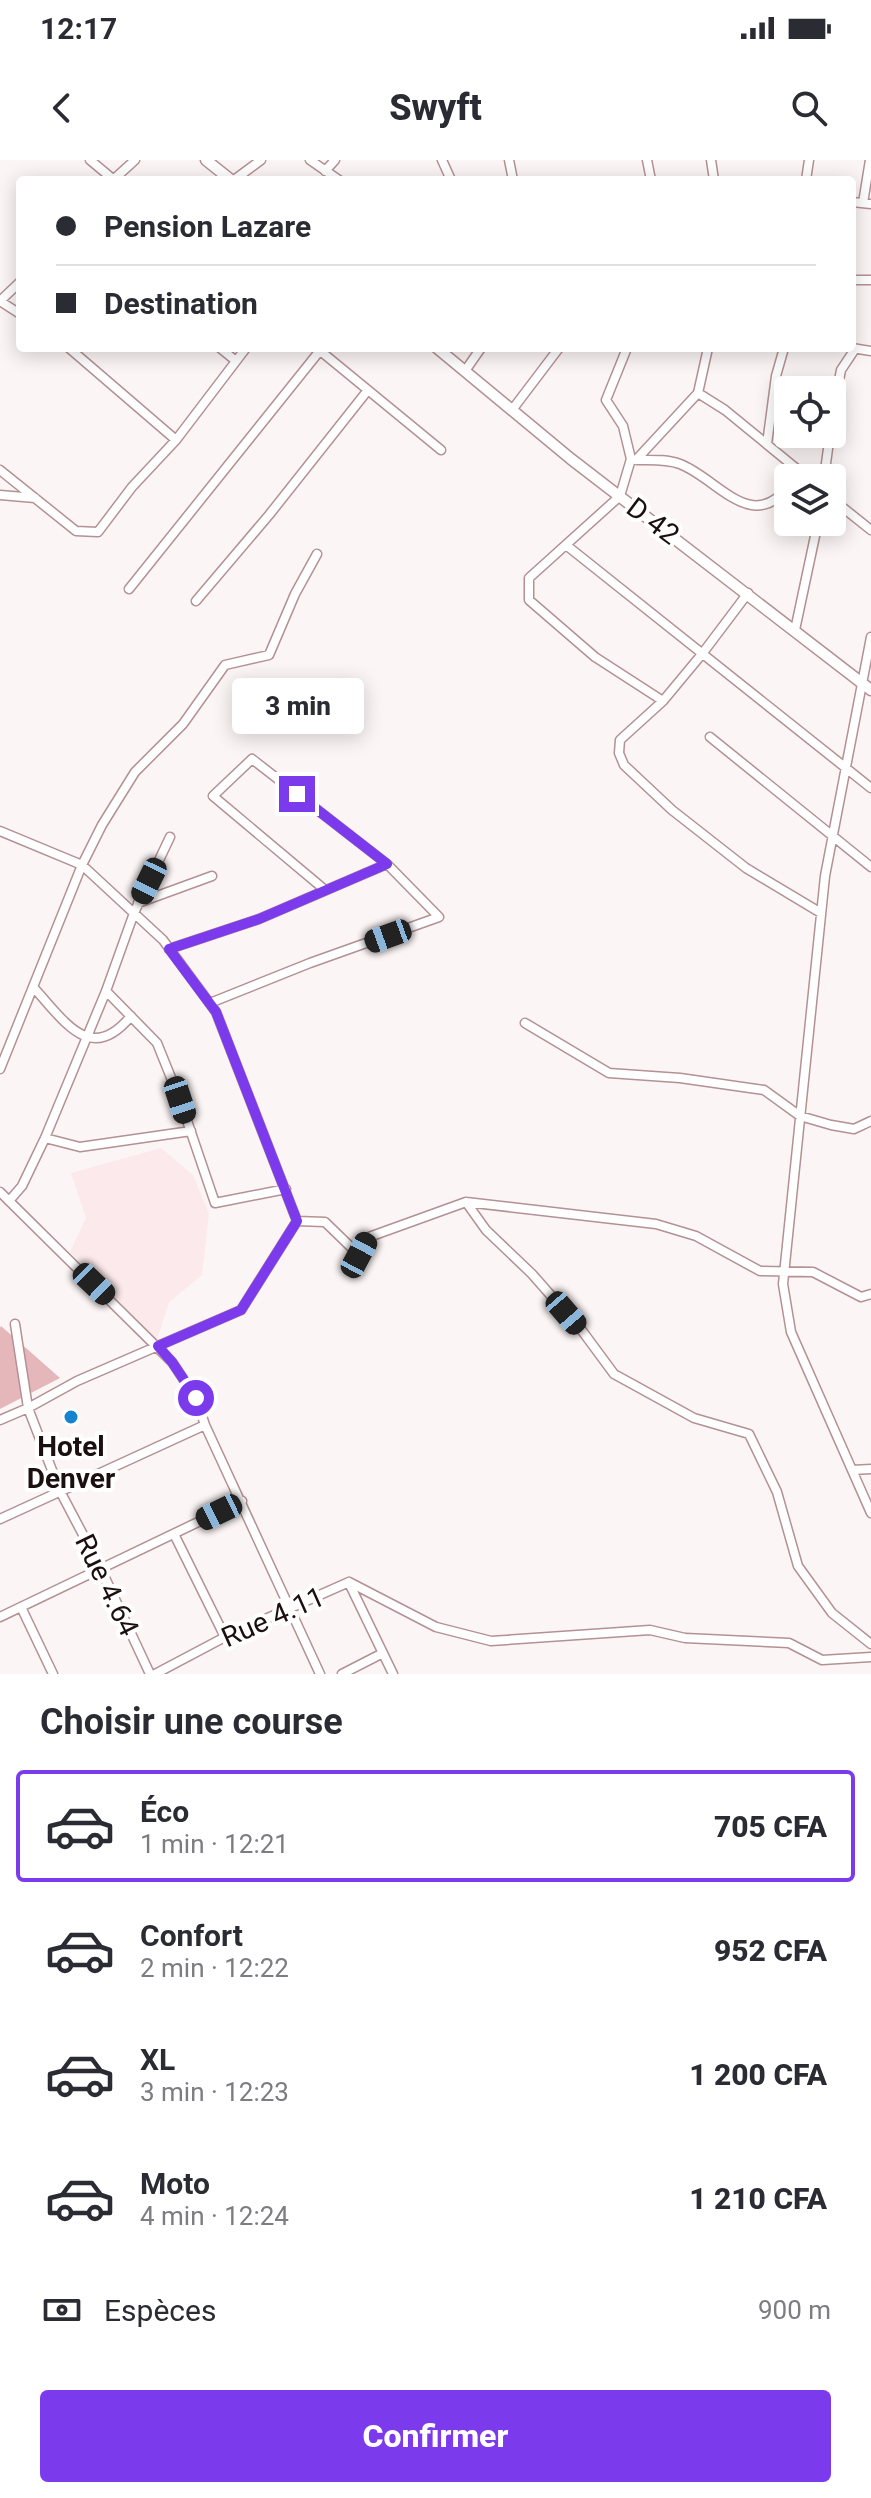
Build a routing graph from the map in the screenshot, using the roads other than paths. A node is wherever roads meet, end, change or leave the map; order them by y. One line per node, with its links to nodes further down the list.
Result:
1 (90, 160): 9 (street)
2 (135, 160): 10 (street)
3 (206, 160): 11 (street)
4 (261, 160): 12 (street)
5 (310, 160): 8 (street)
6 (335, 160): 8 (street)
7 (870, 160): 14 (street)
8 (325, 171): 13 (street)
9 (109, 176)
10 (118, 176)
11 (227, 176)
12 (238, 176)
13 (333, 176)
14 (867, 203)
15 (16, 286): 16 (street)
16 (0, 301)
17 (74, 352): 35 (street)
18 (225, 352): 29 (street)
19 (243, 352): 29 (street)
20 (318, 352): 51 (street)
21 (324, 352): 32 (street)
22 (442, 352): 30 (street, D 42 / D 42)
23 (478, 352): 30 (street)
24 (556, 352): 34 (street)
25 (625, 352): 40 (street)
26 (707, 352): 33 (street)
27 (783, 352): 36 (street)
28 (852, 352): 31 (street)
29 (236, 361): 35 (street)
30 (465, 371): 34 (street, D 42 / D 42)
31 (840, 376)
32 (368, 390): 37 (street); 53 (street)
33 (698, 393): 36 (street); 38 (street)
34 (512, 410): 43 (street, D 42 / D 42)
35 (176, 440): 44 (street)
36 (767, 444): 39 (street)
37 (441, 450)
38 (637, 460): 40 (street); 45 (street)
39 (789, 464)
40 (630, 468): 43 (street)
41 (0, 470): 44 (street)
42 (0, 495): 44 (street)
43 (620, 496): 49 (street); 52 (street, D 42 / D 42)
44 (35, 498)
45 (774, 502)
46 (846, 510): 47 (street)
47 (871, 530)
48 (815, 536): 54 (street)
49 (566, 545): 56 (street); 58 (street)
50 (317, 554): 66 (street)
51 (129, 589)
52 (748, 593): 54 (street, D 42 / D 42); 56 (street)
53 (196, 601)
54 (795, 630): 57 (street, D 42 / D 42)
55 (871, 637): 57 (street)
56 (702, 654): 58 (street); 60 (street)
57 (867, 687): 60 (street)
58 (663, 701): 72 (street)
59 (710, 737): 64 (street)
60 (845, 767): 61 (street); 64 (street)
61 (871, 788)
62 (0, 831): 66 (street)
63 (170, 837): 70 (street)
64 (832, 837): 67 (street); 72 (street)
65 (387, 864): 69 (street); 69 (street); 76 (street)
66 (82, 865): 71 (street); 74 (street)
67 (871, 867)
68 (212, 876): 70 (street)
69 (325, 890): 73 (street)
70 (138, 903): 71 (street)
71 (134, 913): 73 (street); 75 (street)
72 (821, 913): 81 (street)
73 (169, 949): 76 (street)
74 (33, 987): 79 (street); 80 (street)
75 (106, 991): 77 (street); 79 (street)
76 (210, 1003): 85 (street)
77 (131, 1016): 79 (street); 83 (street)
78 (525, 1023): 81 (street)
79 (87, 1038): 84 (street)
80 (0, 1069)
81 (800, 1116): 82 (street); 90 (street)
82 (871, 1121)
83 (191, 1131): 84 (street); 85 (street)
84 (45, 1138): 87 (street)
85 (286, 1189): 89 (street)
86 (0, 1192): 87 (street)
87 (9, 1201): 93 (street)
88 (466, 1202): 89 (street); 90 (street); 110 (street)
89 (297, 1221): 93 (street)
90 (784, 1272): 91 (street); 98 (street)
91 (871, 1294)
92 (15, 1324): 94 (street, Rue 4.64)
93 (158, 1346): 94 (street); 96 (street)
94 (28, 1408): 95 (street); 99 (street, Rue 4.64)
95 (0, 1420)
96 (205, 1425): 99 (street); 100 (street)
97 (871, 1469): 98 (street)
98 (852, 1470): 101 (street)
99 (60, 1491): 102 (street); 104 (street, Rue 4.64)
100 (242, 1501): 103 (street); 107 (street)
101 (871, 1513)
102 (0, 1519)
103 (174, 1534): 104 (street); 109 (street)
104 (100, 1567): 106 (street); 114 (street, Rue 4.64)
105 (349, 1582): 107 (street, Rue 4.11); 111 (street); 112 (street)
106 (21, 1607): 108 (street); 113 (street)
107 (291, 1608): 109 (street, Rue 4.11); 115 (street)
108 (0, 1617)
109 (225, 1637): 114 (street, Rue 4.11)
110 (871, 1644)
111 (383, 1653): 116 (street); 117 (street)
112 (871, 1657)
113 (53, 1674)
114 (152, 1674)
115 (320, 1674)
116 (342, 1674)
117 (393, 1674)

